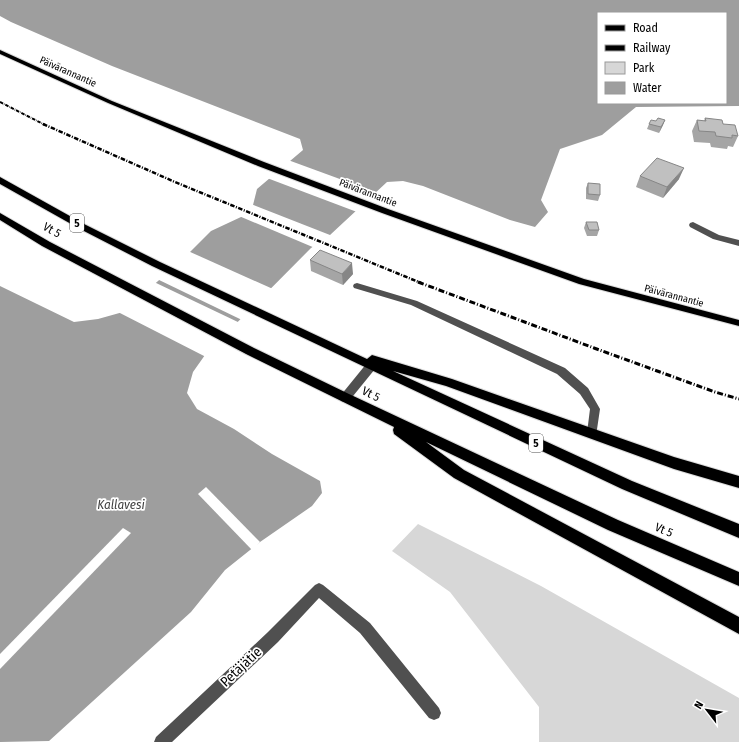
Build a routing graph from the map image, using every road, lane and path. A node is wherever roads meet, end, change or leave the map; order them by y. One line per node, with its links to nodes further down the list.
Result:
1 (0, 52): 7 (main road, Päivärannantie)
2 (0, 180): 8 (highway, Vt 5 / 5)
3 (0, 216): 10 (highway, Vt 5)
4 (693, 225): 5 (street)
5 (739, 244)
6 (357, 286): 12 (street)
7 (739, 323)
8 (336, 349): 9 (highway, Vt 5 / 5); 12 (highway)
9 (371, 366): 10 (street); 14 (highway, Vt 5 / 5)
10 (345, 398): 11 (highway, Vt 5)
11 (377, 414): 15 (highway, Vt 5); 16 (highway)
12 (592, 433): 13 (highway)
13 (739, 482)
14 (739, 531)
15 (739, 578)
16 (739, 626)
17 (434, 713): 18 (street, Petäjätie)
18 (161, 742)

